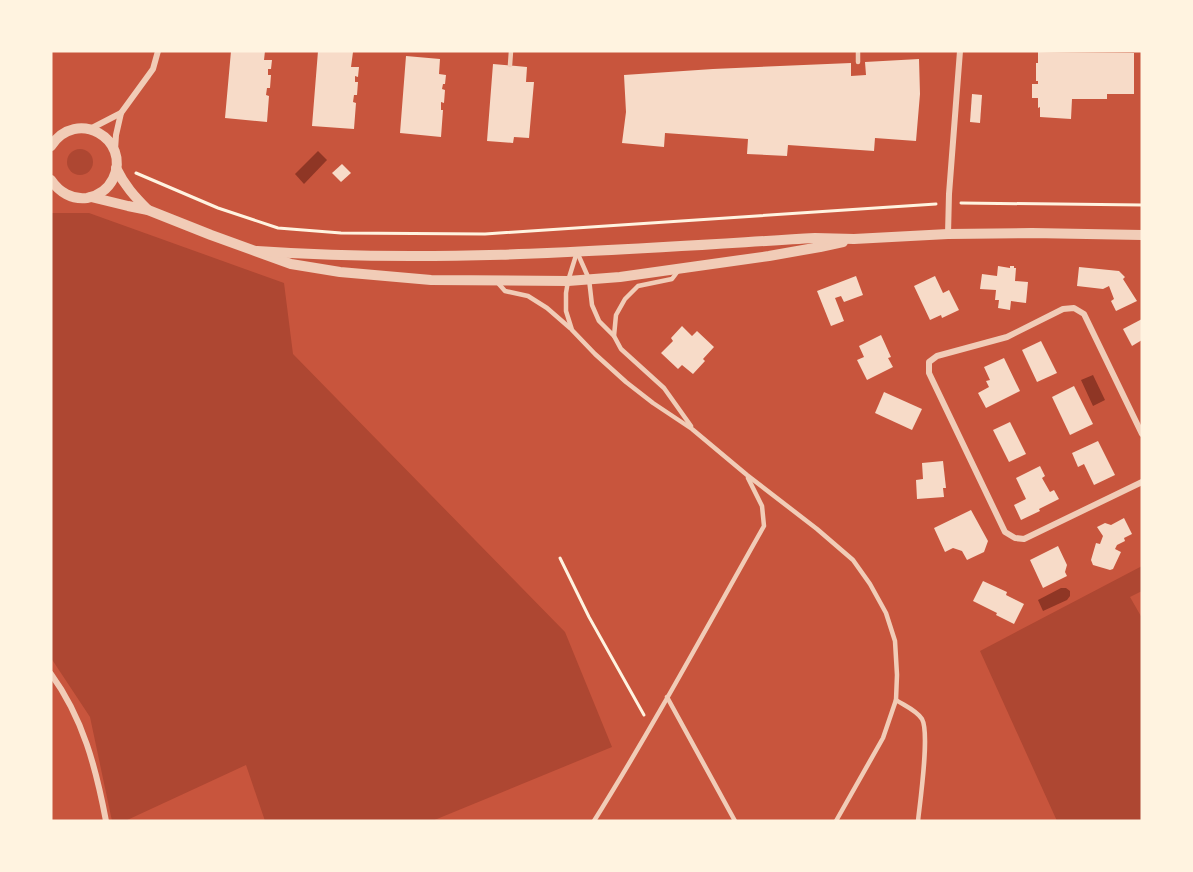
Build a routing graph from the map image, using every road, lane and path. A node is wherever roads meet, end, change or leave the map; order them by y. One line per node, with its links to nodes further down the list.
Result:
1 (158, 51): 7 (street)
2 (511, 51): 6 (lane)
3 (858, 51): 5 (lane)
4 (960, 51): 15 (street)
5 (858, 62)
6 (510, 65)
7 (121, 114): 8 (street); 10 (street)
8 (90, 129): 9 (street); 10 (street)
9 (53, 140)
10 (115, 152): 11 (street)
11 (116, 168): 14 (street); 17 (street)
12 (136, 173): 15 (path)
13 (51, 180): 14 (street)
14 (91, 197): 17 (street)
15 (948, 204): 16 (path); 18 (street)
16 (1142, 205)
17 (148, 210): 21 (street)
18 (948, 234): 19 (street); 20 (street)
19 (1142, 235)
20 (854, 239): 22 (street); 23 (street)
21 (257, 251): 22 (street); 25 (street)
22 (577, 252): 24 (lane); 26 (lane)
23 (679, 269): 24 (street); 28 (lane)
24 (589, 279): 26 (street); 28 (lane)
25 (497, 281): 26 (street); 27 (lane)
26 (568, 281): 27 (lane)
27 (572, 330): 29 (lane)
28 (614, 336): 29 (lane)
29 (692, 429): 31 (lane)
30 (1142, 434): 32 (street)
31 (747, 475): 35 (lane); 36 (lane)
32 (1142, 482)
33 (560, 558): 37 (path)
34 (51, 674): 38 (street)
35 (667, 697): 37 (lane); 40 (lane)
36 (896, 700): 41 (lane); 42 (lane)
37 (650, 726): 39 (lane)
38 (106, 821)
39 (594, 821)
40 (735, 821)
41 (836, 821)
42 (918, 821)

